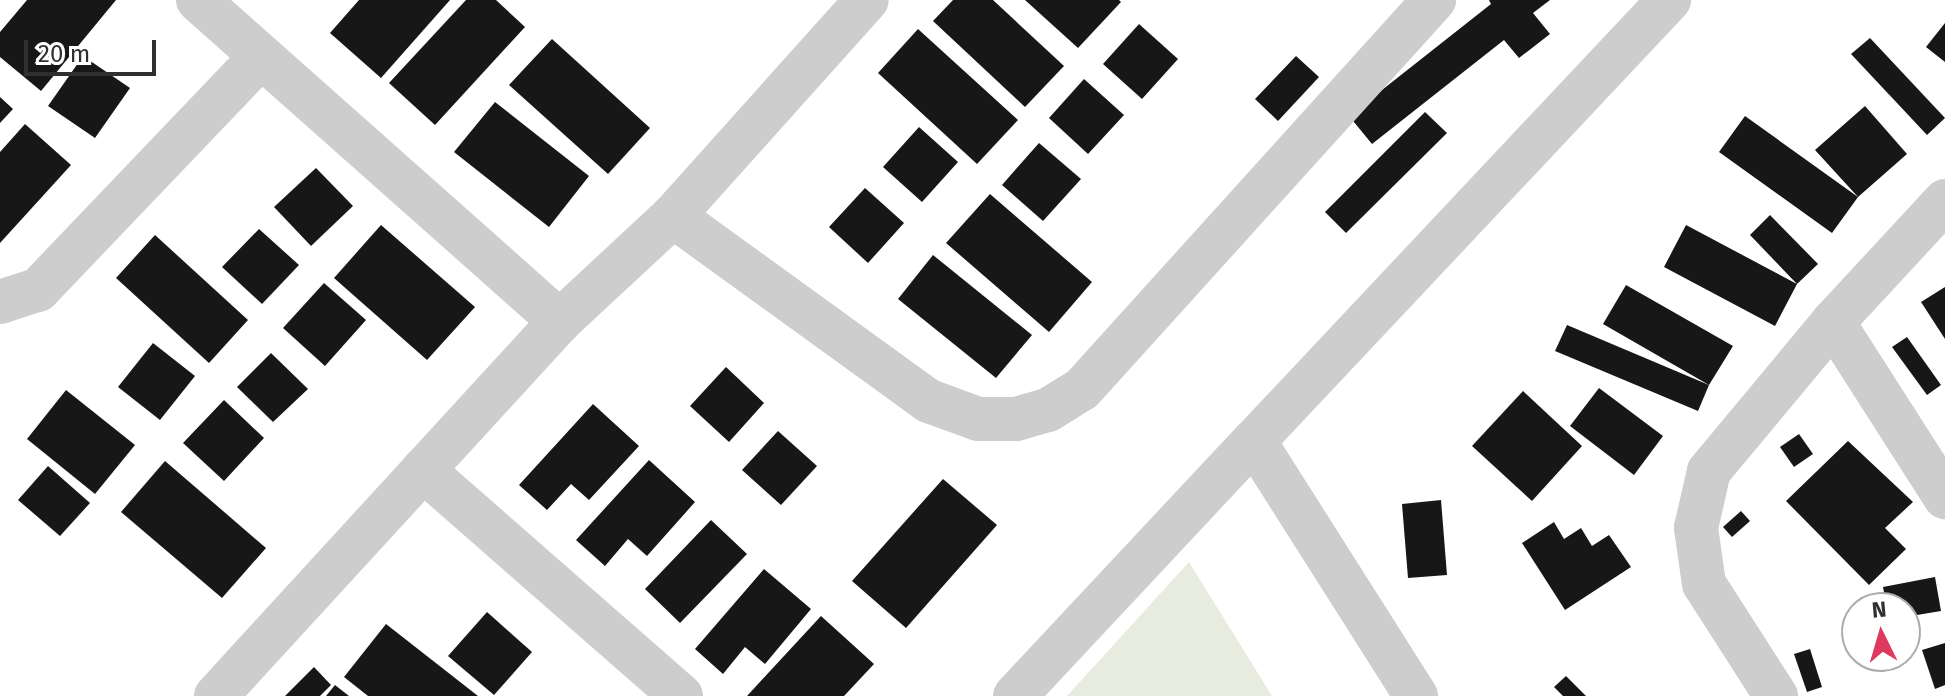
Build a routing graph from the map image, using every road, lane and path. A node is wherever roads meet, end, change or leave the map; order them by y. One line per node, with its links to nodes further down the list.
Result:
1 (198, 0): 5 (street)
2 (867, 0): 7 (street)
3 (1434, 0): 7 (street)
4 (1669, 0): 11 (street)
5 (260, 58): 8 (street); 9 (street)
6 (1945, 201): 10 (street)
7 (673, 216): 9 (street)
8 (0, 302)
9 (560, 321): 12 (street)
10 (1833, 322): 13 (street); 18 (street)
11 (1254, 441): 16 (street); 17 (street)
12 (423, 470): 14 (street); 15 (street)
13 (1945, 497)
14 (216, 696)
15 (681, 696)
16 (1015, 696)
17 (1416, 696)
18 (1776, 696)

